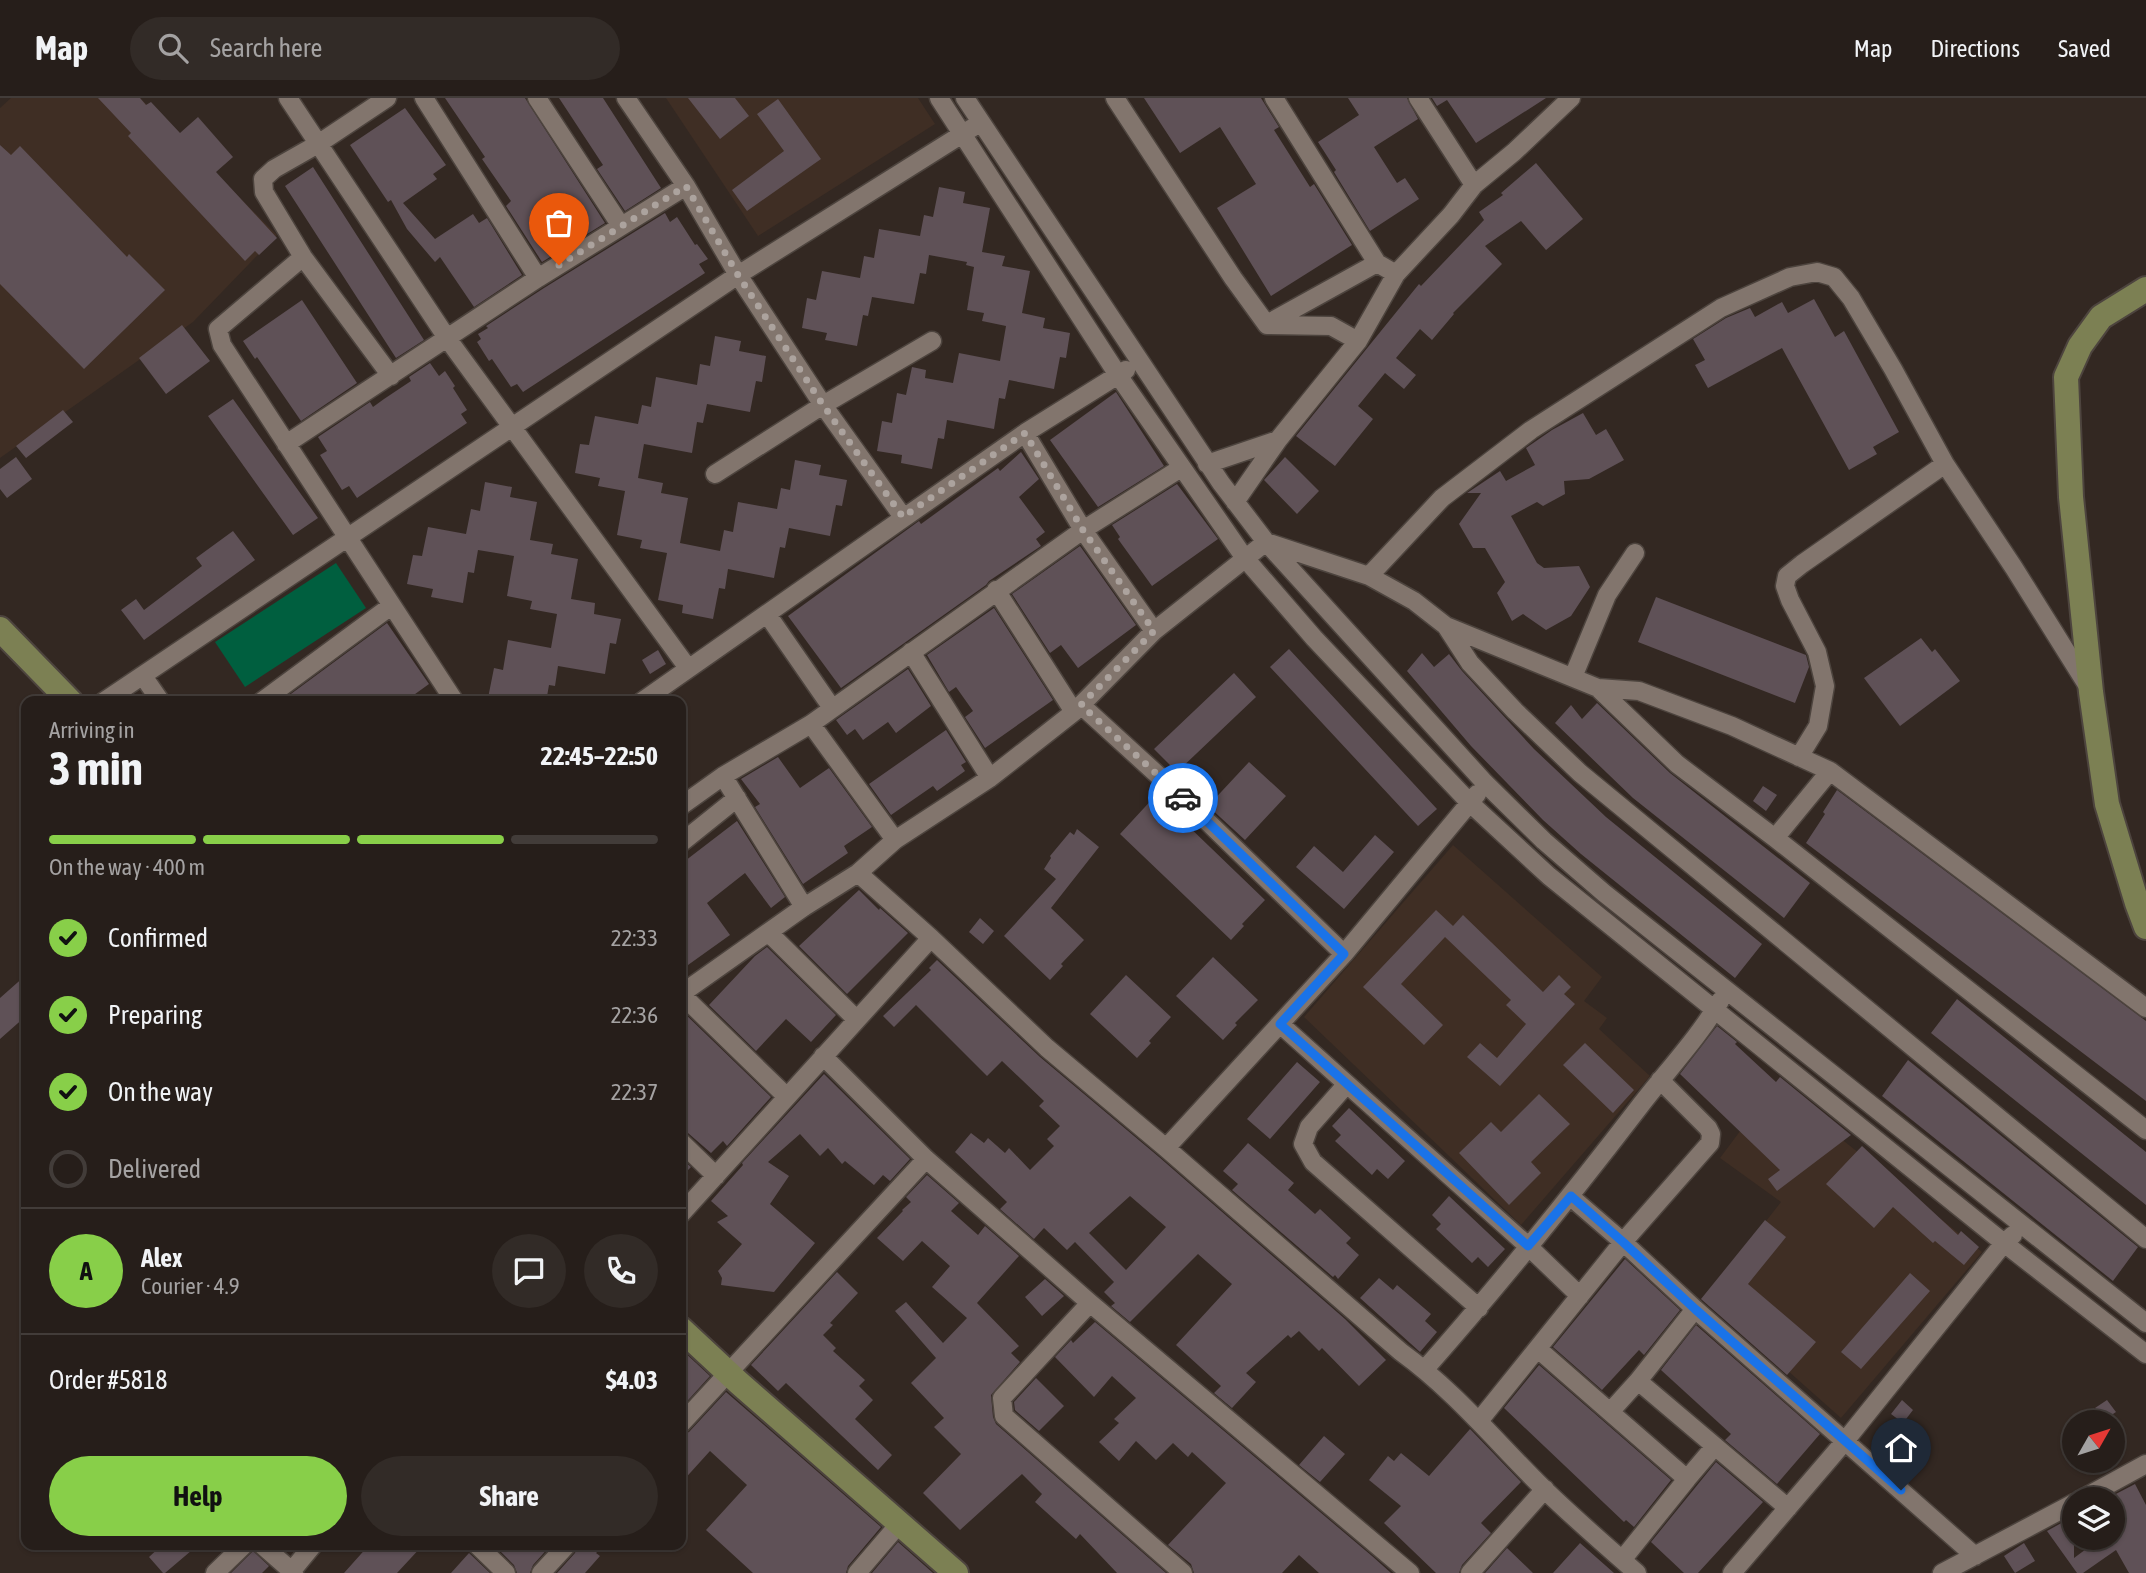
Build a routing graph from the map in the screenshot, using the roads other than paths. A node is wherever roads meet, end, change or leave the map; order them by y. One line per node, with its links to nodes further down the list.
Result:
1 (288, 98): 14 (street)
2 (387, 98): 14 (street)
3 (424, 98): 22 (street)
4 (537, 98): 17 (street)
5 (626, 98): 15 (street)
6 (939, 98): 13 (street)
7 (965, 98): 12 (street)
8 (1115, 98): 24 (street)
9 (1274, 98): 19 (street)
10 (1418, 98): 16 (street)
11 (1571, 98): 16 (street)
12 (981, 123): 13 (street); 28 (street)
13 (963, 134): 21 (street); 29 (street)
14 (318, 144): 18 (street); 25 (street)
15 (686, 186): 17 (street); 21 (street)
16 (1474, 186): 20 (street)
17 (621, 226): 22 (street)
18 (303, 257): 30 (street); 35 (street)
19 (1377, 263): 20 (street); 24 (street)
20 (1396, 274): 27 (street)
21 (738, 275): 31 (street); 32 (street)
22 (538, 278): 25 (street)
23 (2146, 289): 59 (street)
24 (1267, 325): 27 (street)
25 (447, 338): 30 (street); 32 (street)
26 (932, 341): 31 (street)
27 (1358, 341): 34 (street)
28 (1139, 362): 29 (street); 36 (street)
29 (1118, 375): 33 (street); 38 (street)
30 (391, 376): 35 (street)
31 (823, 405): 39 (street); 41 (street)
32 (511, 426): 43 (street); 55 (street)
33 (1025, 433): 41 (street); 42 (street)
34 (1278, 440): 36 (street); 40 (street)
35 (286, 444): 43 (street)
36 (1207, 464): 40 (street)
37 (1945, 464): 47 (street); 59 (street); 69 (street)
38 (1181, 468): 42 (street); 46 (street)
39 (715, 474)
40 (1235, 502): 44 (street)
41 (903, 517): 50 (street)
42 (1083, 530): 48 (street); 53 (street)
43 (347, 538): 49 (street); 56 (street)
44 (1266, 542): 46 (street); 47 (street); 73 (street)
45 (1635, 553): 57 (street)
46 (1244, 558): 53 (street); 76 (street)
47 (1368, 576): 51 (street)
48 (996, 590): 54 (street); 67 (street)
49 (391, 606): 63 (street); 64 (street)
50 (767, 614): 55 (street); 66 (street)
51 (1446, 626): 57 (street); 105 (street)
52 (0, 629): 60 (street)
53 (1154, 631): 67 (street)
54 (911, 652): 66 (street); 72 (street)
55 (688, 668): 65 (street)
56 (142, 677): 61 (street); 62 (street)
57 (1573, 677): 58 (street)
58 (1598, 688): 69 (street); 77 (street)
59 (2091, 692): 82 (street)
60 (65, 696)
61 (112, 696)
62 (156, 696)
63 (269, 696)
64 (451, 696)
65 (649, 696)
66 (832, 708): 68 (street)
67 (1078, 708): 72 (street); 85 (street)
68 (811, 724): 71 (street); 79 (street)
69 (1799, 757): 70 (street)
70 (1830, 771): 77 (street); 89 (street)
71 (723, 776): 74 (street); 75 (street)
72 (989, 778): 79 (street)
73 (1485, 783): 76 (street); 86 (street)
74 (737, 798): 78 (street); 81 (street)
75 (686, 802)
76 (1470, 803): 85 (street); 90 (street)
77 (1775, 838): 97 (street)
78 (686, 839)
79 (895, 840): 80 (street)
80 (858, 873): 81 (street); 84 (street)
81 (804, 907): 83 (street)
82 (2146, 927)
83 (769, 933): 87 (street); 91 (street)
84 (931, 938): 91 (street); 99 (street)
85 (1344, 954): 92 (street)
86 (1727, 990): 90 (street); 104 (street)
87 (686, 991)
88 (686, 999): 96 (street)
89 (2146, 1008)
90 (1715, 1009): 94 (street); 107 (street)
91 (856, 1019): 93 (street)
92 (1280, 1024): 95 (street); 99 (street)
93 (823, 1056): 96 (street); 100 (street)
94 (1660, 1080): 102 (street); 106 (street)
95 (1346, 1085): 108 (street); 111 (street)
96 (786, 1096): 101 (street)
97 (2146, 1130)
98 (686, 1147): 101 (street)
99 (1166, 1148): 117 (street)
100 (926, 1159): 110 (street); 118 (street)
101 (716, 1176): 103 (street)
102 (1571, 1196): 106 (street); 108 (street)
103 (686, 1209)
104 (2024, 1226): 107 (street); 113 (street)
105 (2146, 1239)
106 (1623, 1242): 109 (street); 112 (street)
107 (2004, 1243): 116 (street); 123 (street)
108 (1528, 1246): 109 (street); 111 (street)
109 (1580, 1296): 115 (street)
110 (1090, 1303): 145 (street); 146 (street)
111 (1479, 1308): 117 (street)
112 (1695, 1309): 119 (street); 123 (street)
113 (2146, 1323)
114 (686, 1334): 118 (street)
115 (1538, 1349): 120 (street); 122 (street)
116 (2146, 1354)
117 (1425, 1369): 122 (street)
118 (728, 1374): 121 (street); 131 (street)
119 (1638, 1381): 120 (street); 124 (street)
120 (1610, 1412): 126 (street)
121 (686, 1419)
122 (1479, 1421): 128 (street)
123 (1845, 1441): 129 (street); 137 (street)
124 (1715, 1446): 126 (street); 129 (street)
125 (2146, 1464): 127 (street)
126 (1687, 1479): 138 (street)
127 (2104, 1487)
128 (1545, 1489): 138 (street); 147 (street)
129 (1788, 1507): 149 (street)
130 (2062, 1509): 137 (street)
131 (900, 1524): 143 (street); 144 (street)
132 (239, 1550): 140 (street)
133 (267, 1550): 139 (street)
134 (309, 1550): 139 (street)
135 (482, 1550): 141 (street)
136 (562, 1550): 142 (street)
137 (1975, 1556): 150 (street)
138 (1622, 1560): 148 (street)
139 (292, 1572)
140 (215, 1573)
141 (506, 1573)
142 (541, 1573)
143 (857, 1573)
144 (956, 1573)
145 (1183, 1573)
146 (1410, 1573)
147 (1470, 1573)
148 (1637, 1573)
149 (1732, 1573)
150 (1942, 1573)

